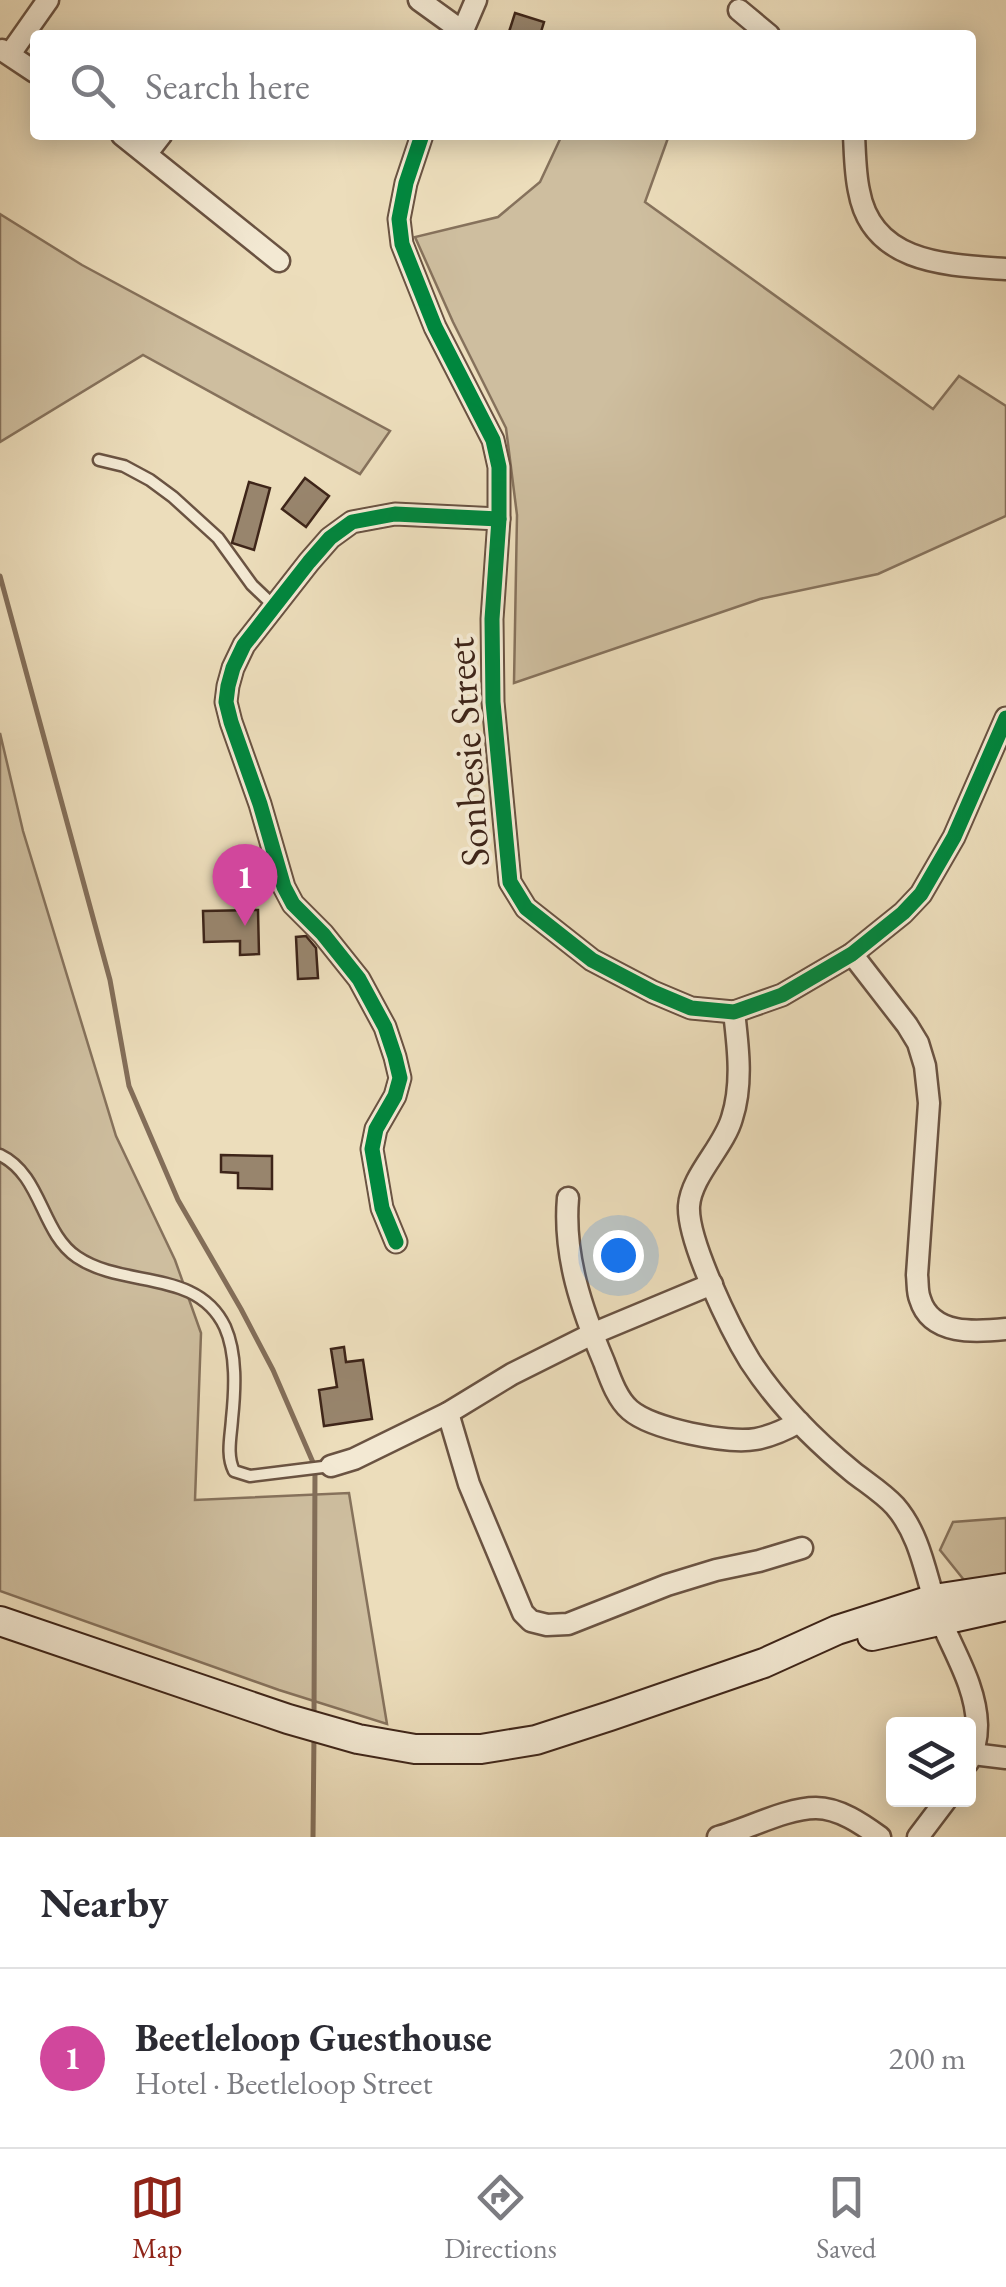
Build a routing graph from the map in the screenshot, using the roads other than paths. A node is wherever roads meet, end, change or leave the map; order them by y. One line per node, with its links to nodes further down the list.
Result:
1 (48, 0): 8 (street)
2 (419, 0): 5 (street)
3 (476, 0): 6 (street)
4 (739, 10): 7 (street)
5 (457, 30)
6 (462, 30)
7 (763, 30)
8 (5, 51): 9 (street)
9 (30, 68)
10 (129, 140): 14 (street)
11 (157, 140): 14 (street)
12 (420, 140): 18 (street, Sonbesie Street)
13 (854, 140): 16 (street)
14 (147, 153): 15 (street)
15 (279, 261)
16 (1006, 270)
17 (99, 460): 19 (lane)
18 (499, 519): 19 (street); 22 (street, Sonbesie Street)
19 (274, 606): 25 (street)
20 (1006, 718): 21 (street, Sonbesie Street)
21 (852, 954): 22 (street, Sonbesie Street); 27 (street)
22 (734, 1012): 26 (street)
23 (0, 1155): 31 (lane)
24 (568, 1198): 28 (street)
25 (396, 1242)
26 (712, 1284): 28 (street); 30 (street)
27 (1006, 1329)
28 (592, 1334): 29 (street); 30 (street)
29 (448, 1413): 31 (street); 32 (street)
30 (799, 1422): 35 (street)
31 (331, 1466)
32 (802, 1548)
33 (1006, 1588): 35 (main road)
34 (1006, 1606): 35 (main road)
35 (937, 1610): 36 (main road); 37 (street)
36 (0, 1621)
37 (976, 1717)
38 (976, 1758): 39 (street)
39 (1006, 1758)
40 (941, 1807): 43 (street)
41 (718, 1837): 42 (street)
42 (880, 1837)
43 (918, 1837)

